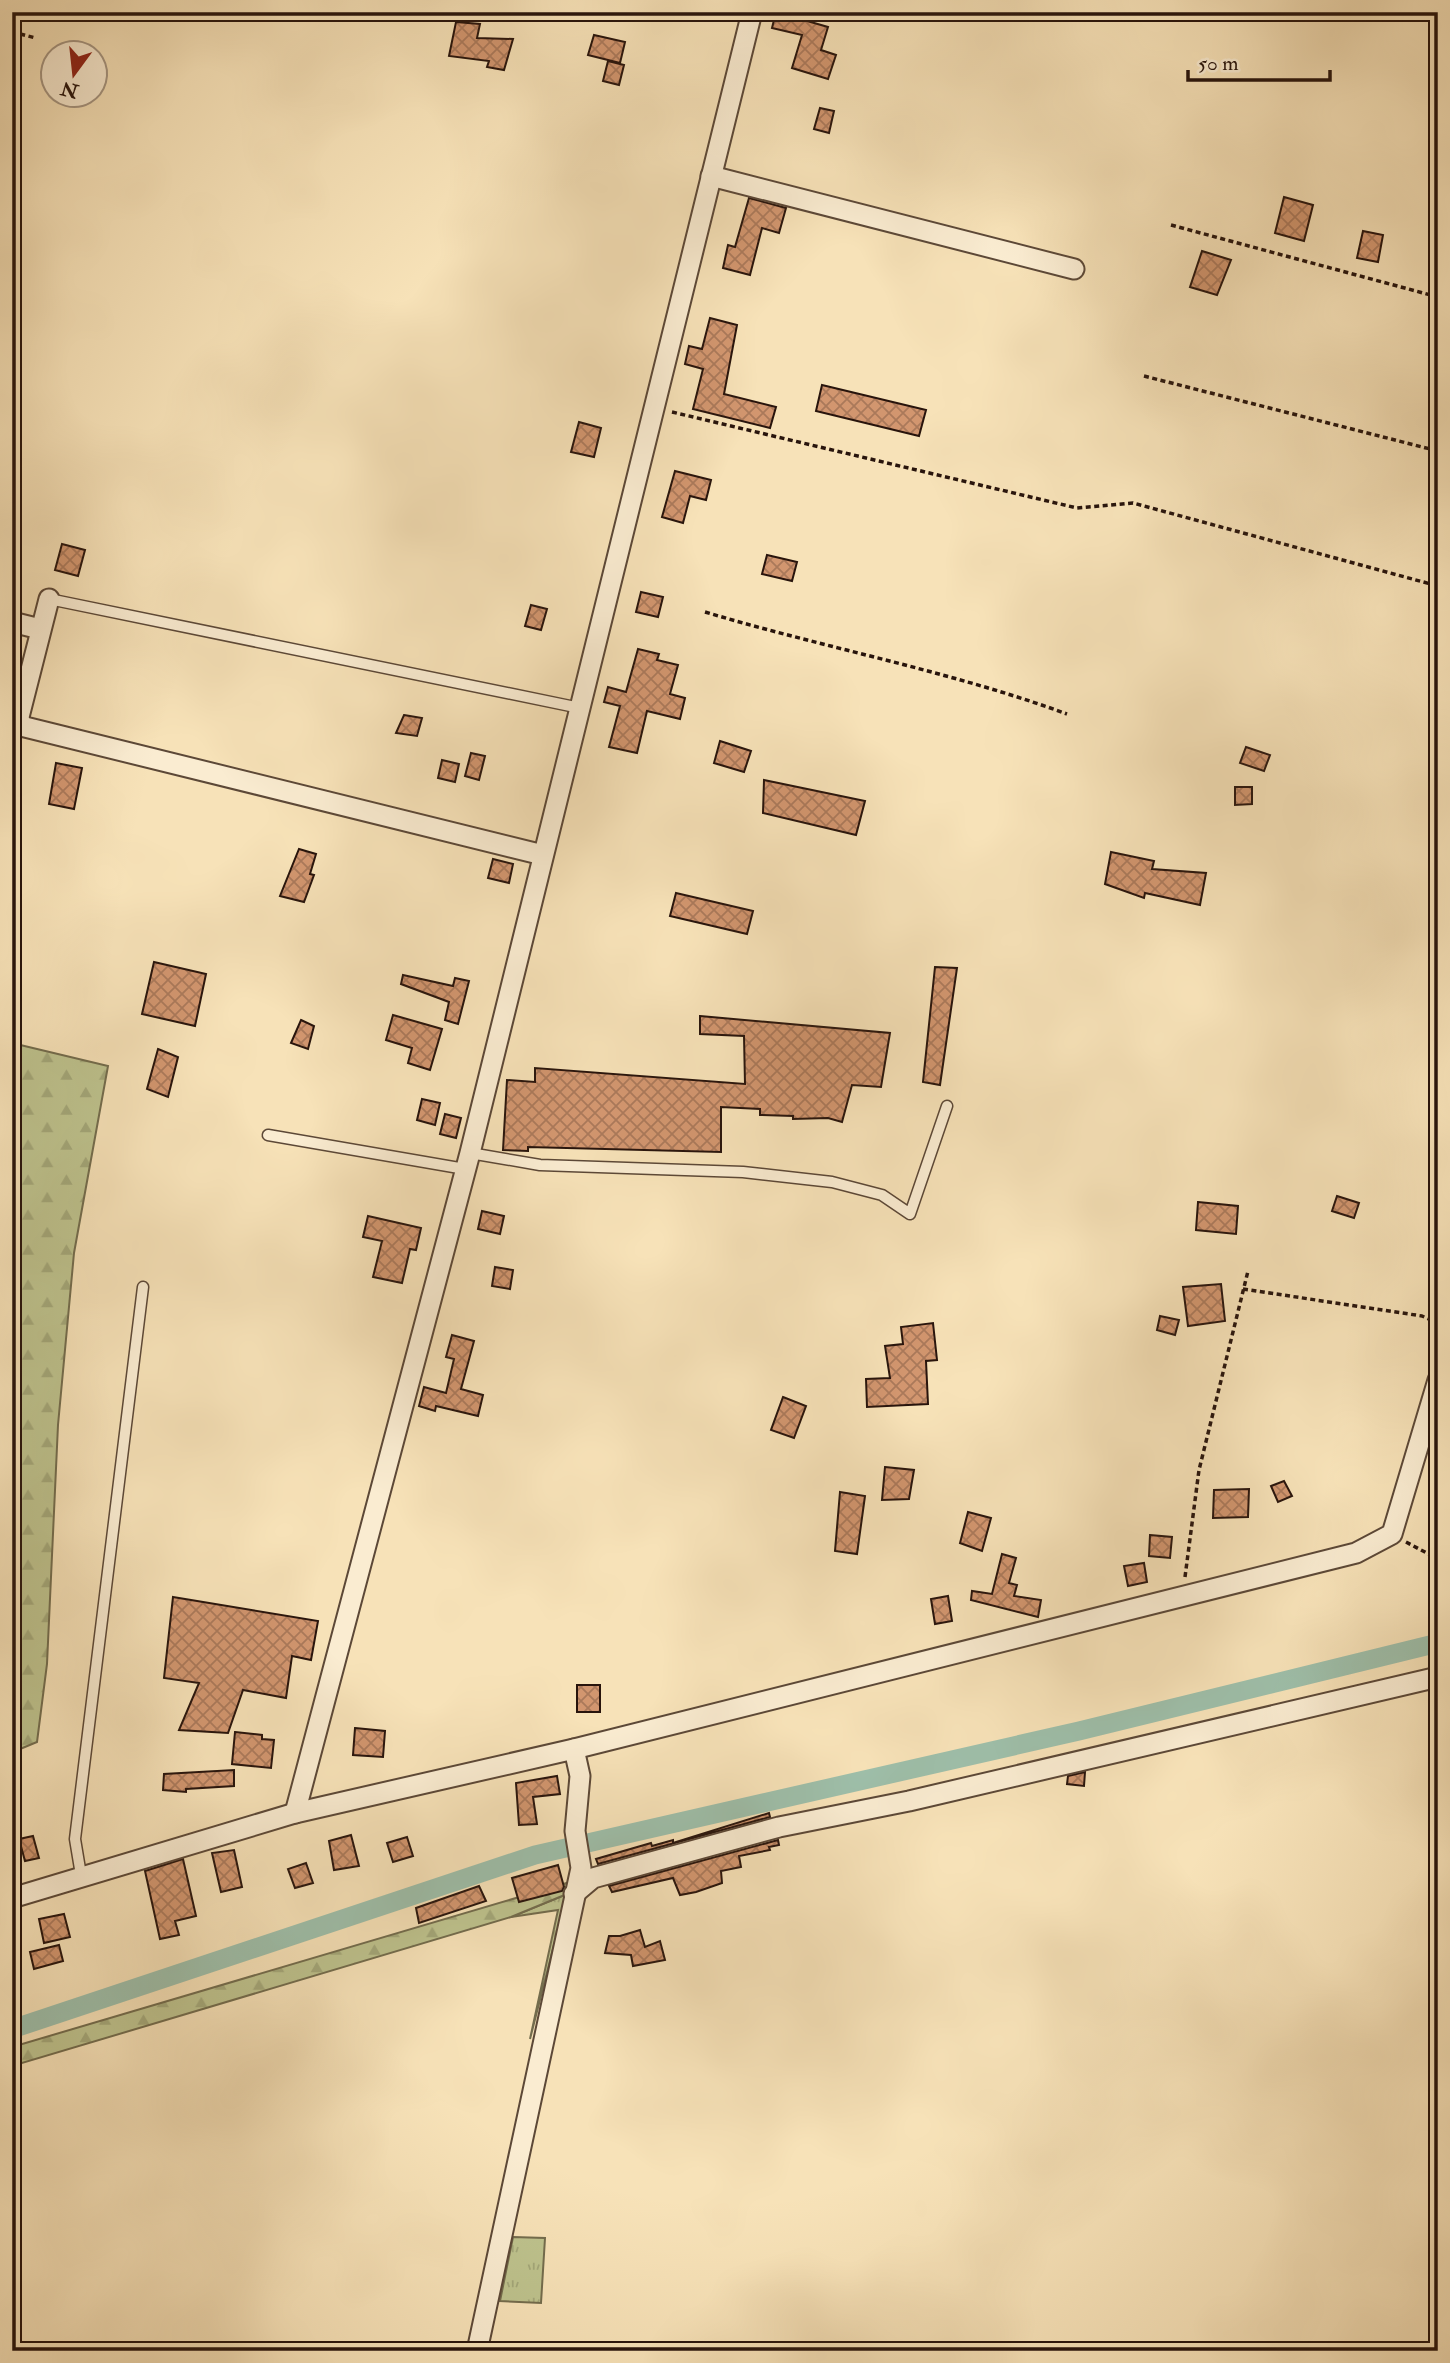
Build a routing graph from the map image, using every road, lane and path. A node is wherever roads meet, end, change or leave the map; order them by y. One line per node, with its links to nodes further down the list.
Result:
1 (752, 12): 4 (street)
2 (12, 32): 3 (path)
3 (36, 38)
4 (712, 176): 6 (street); 9 (street)
5 (1171, 225): 7 (path)
6 (1074, 269)
7 (1438, 297)
8 (1144, 376): 10 (path)
9 (654, 408): 11 (path); 17 (street)
10 (1438, 451)
11 (1438, 586)
12 (49, 599): 15 (street); 17 (lane)
13 (705, 612): 18 (path)
14 (12, 622): 15 (street)
15 (40, 629): 16 (street)
16 (19, 685): 19 (street)
17 (580, 708): 19 (street)
18 (1067, 713)
19 (544, 855): 22 (street)
20 (947, 1106): 22 (lane)
21 (268, 1135): 22 (lane)
22 (467, 1161): 33 (street)
23 (1248, 1271): 25 (path)
24 (143, 1287): 34 (lane)
25 (1243, 1289): 26 (path); 30 (path)
26 (1438, 1323)
27 (1438, 1380): 28 (street)
28 (1392, 1534): 29 (path); 30 (street)
29 (1438, 1559)
30 (1182, 1596): 32 (street)
31 (1438, 1677): 35 (street)
32 (574, 1749): 33 (street); 35 (street)
33 (295, 1813): 34 (street)
34 (82, 1875): 36 (street)
35 (574, 1894): 37 (street)
36 (12, 1898)
37 (477, 2351)

